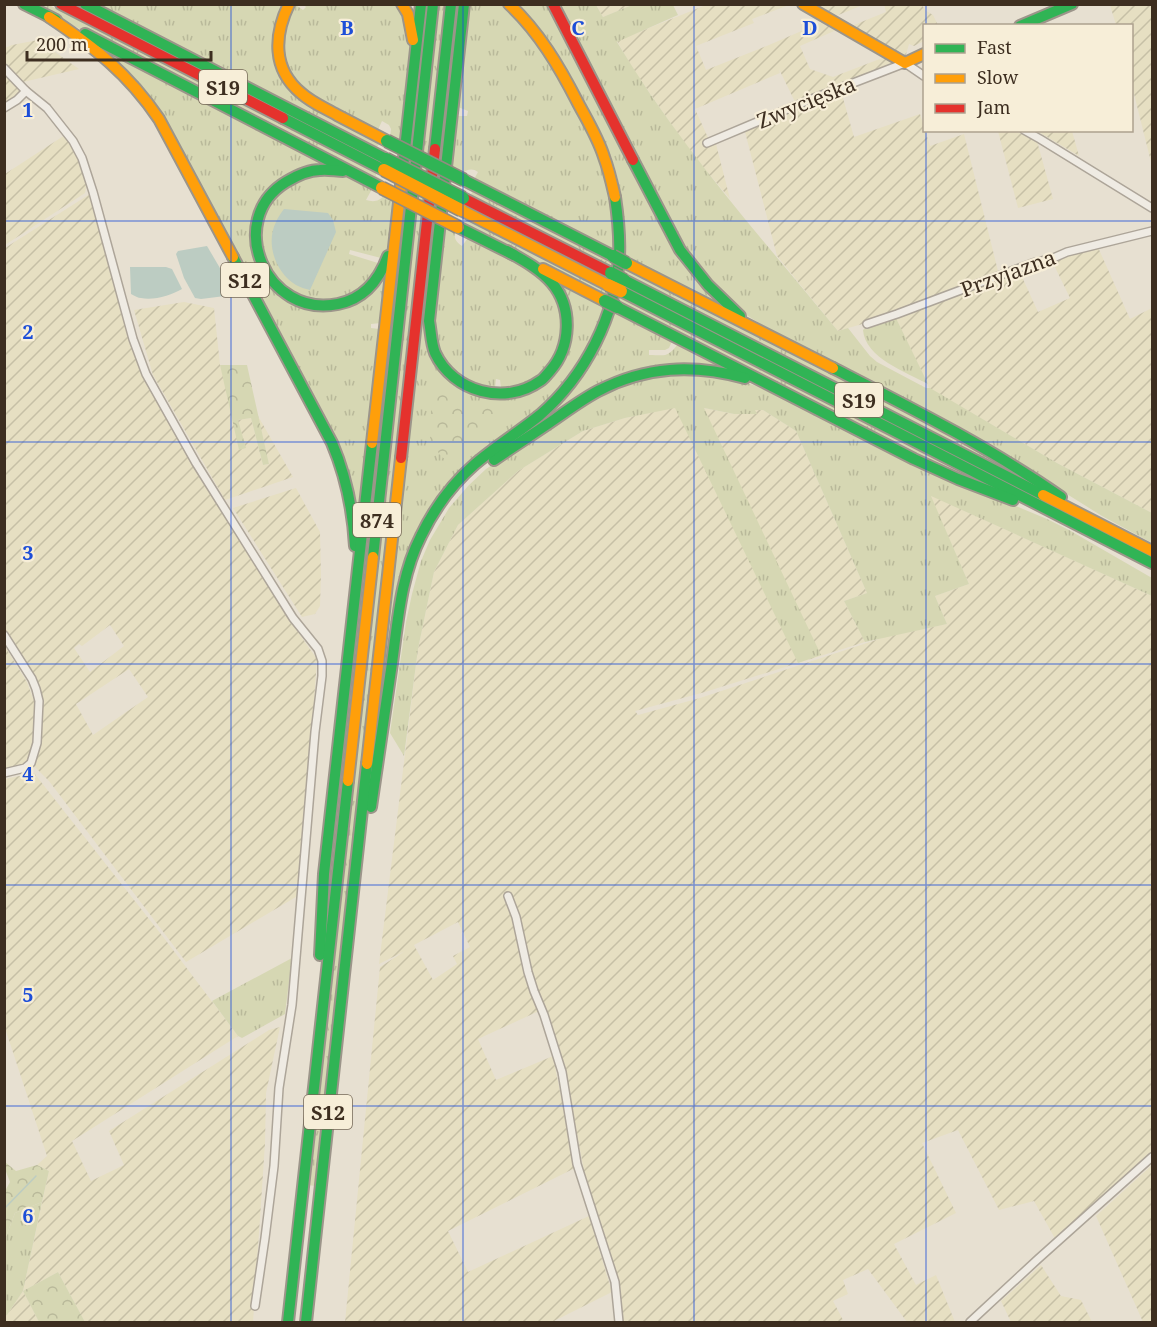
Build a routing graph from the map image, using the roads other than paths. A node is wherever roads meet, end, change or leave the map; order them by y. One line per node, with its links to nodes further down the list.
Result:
1 (24, 4): 14 (main road, S12)
2 (61, 4): 25 (main road, S19)
3 (85, 4): 25 (main road, S19)
4 (289, 4): 33 (main road, bridge)
5 (402, 4): 19 (main road)
6 (421, 4): 19 (main road)
7 (433, 4): 45 (main road, 874)
8 (451, 4): 44 (main road, 874)
9 (464, 4): 30 (main road)
10 (509, 4): 37 (main road)
11 (553, 4): 33 (main road)
12 (803, 4): 17 (main road)
13 (1072, 4): 15 (main road)
14 (49, 17): 26 (main road); 40 (main road, S12)
15 (1025, 24)
16 (923, 54): 17 (main road)
17 (905, 63): 20 (street); 24 (street, Zwycięska)
18 (4, 68): 21 (street)
19 (414, 70): 28 (main road)
20 (923, 75)
21 (26, 92): 22 (street); 47 (street)
22 (4, 108)
23 (1027, 132): 27 (street)
24 (708, 143)
25 (385, 164): 31 (main road, S19, bridge)
26 (361, 177): 28 (main road); 30 (main road, bridge)
27 (1152, 208)
28 (397, 226): 40 (main road)
29 (1152, 231): 32 (street, Przyjazna)
30 (507, 251): 34 (main road, bridge)
31 (623, 286): 35 (main road, S19); 36 (main road, S19)
32 (867, 324)
33 (779, 340): 36 (main road)
34 (785, 393): 35 (main road); 37 (main road)
35 (1065, 519): 39 (main road, S19)
36 (1094, 521): 38 (main road, S19)
37 (423, 533): 44 (main road)
38 (1152, 551)
39 (1152, 564)
40 (356, 589): 45 (main road, S12)
41 (4, 635): 42 (street)
42 (4, 772)
43 (508, 896): 50 (street)
44 (352, 902): 49 (main road, S12)
45 (319, 1034): 48 (main road, S12)
46 (1152, 1157): 51 (street)
47 (255, 1306)
48 (288, 1323)
49 (306, 1323)
50 (618, 1323)
51 (970, 1323)

